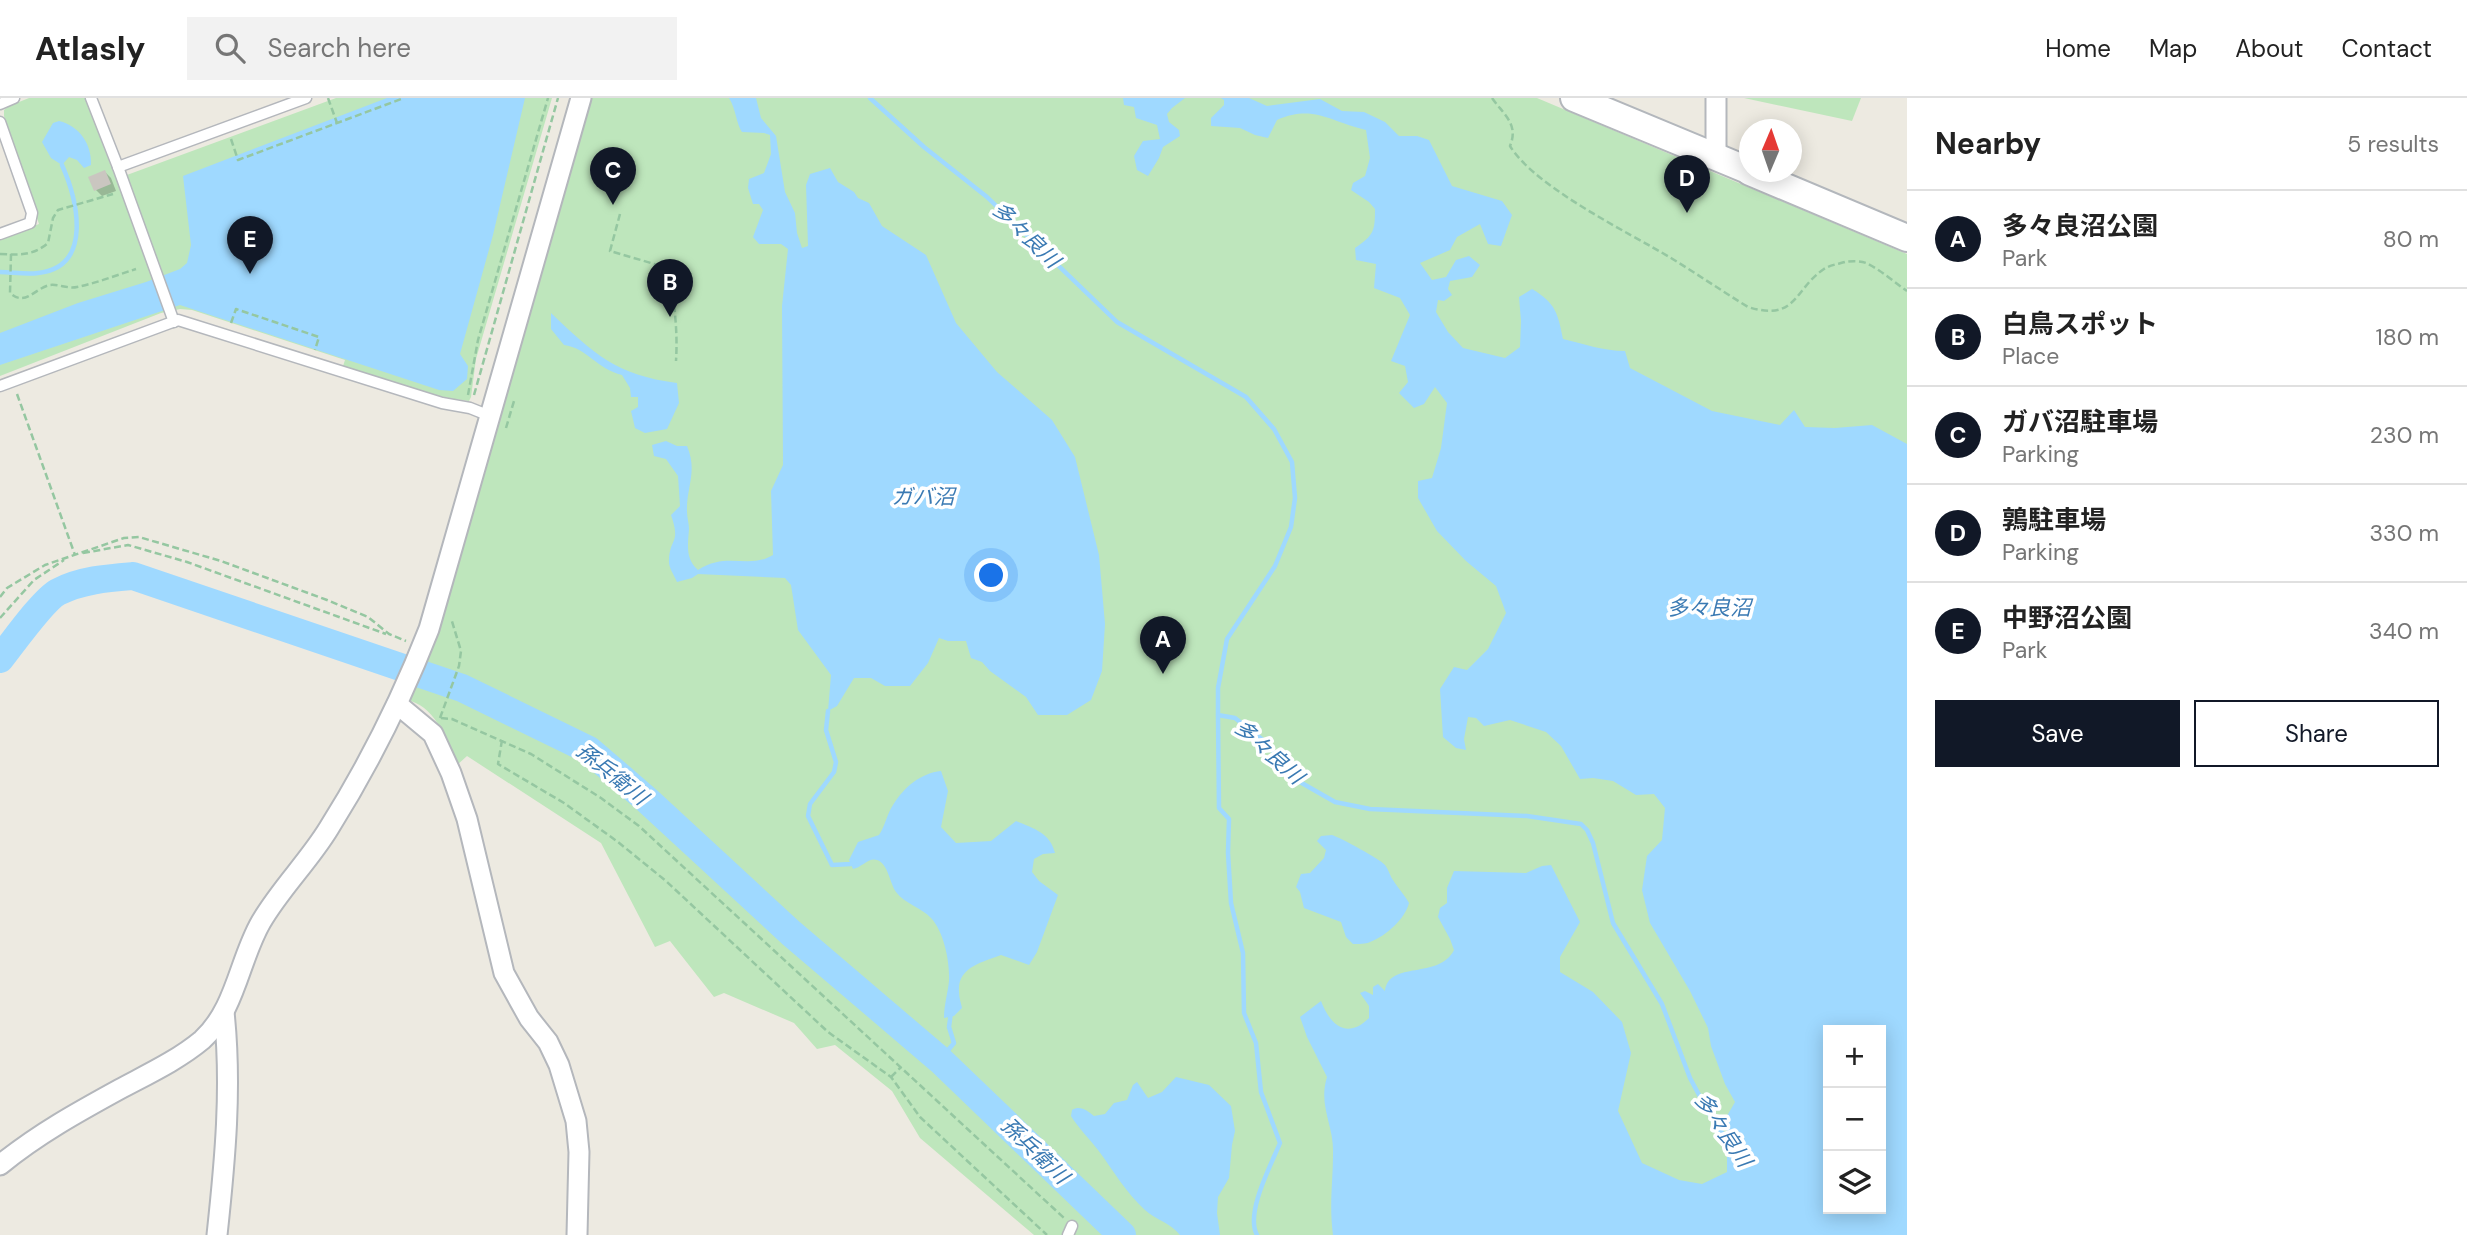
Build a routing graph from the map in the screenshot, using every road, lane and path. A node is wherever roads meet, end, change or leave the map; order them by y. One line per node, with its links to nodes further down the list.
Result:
1 (14, 98): 12 (lane)
2 (91, 98): 18 (lane)
3 (306, 98): 18 (lane)
4 (328, 98): 14 (path)
5 (404, 98): 14 (path)
6 (548, 98): 34 (path)
7 (558, 98): 35 (path)
8 (581, 98): 36 (street)
9 (1492, 98): 27 (path)
10 (1574, 98): 16 (street)
11 (1716, 98): 16 (street)
12 (0, 104)
13 (0, 122): 22 (lane)
14 (337, 123): 15 (path)
15 (232, 142)
16 (1716, 157): 17 (street)
17 (1739, 166)
18 (118, 167): 28 (lane)
19 (1776, 182): 23 (street)
20 (113, 194): 25 (path)
21 (620, 214): 31 (path)
22 (0, 234)
23 (1907, 238)
24 (0, 254): 25 (path)
25 (11, 254): 26 (path)
26 (136, 269)
27 (1907, 291)
28 (172, 317): 32 (lane); 35 (lane)
29 (233, 318): 30 (path)
30 (316, 345)
31 (676, 361)
32 (12, 381): 33 (lane); 37 (path)
33 (0, 386)
34 (463, 397)
35 (470, 408): 36 (lane)
36 (490, 416): 41 (street)
37 (75, 555): 38 (path); 39 (path); 40 (path); 40 (path)
38 (0, 597)
39 (0, 618)
40 (389, 634): 41 (path)
41 (420, 650): 43 (street)
42 (459, 666): 44 (path)
43 (399, 698): 44 (street); 46 (street)
44 (433, 722): 45 (path); 52 (street)
45 (502, 740): 47 (path); 48 (path)
46 (224, 1012): 49 (street); 51 (street)
47 (902, 1067): 48 (path); 50 (path)
48 (891, 1077): 53 (path)
49 (0, 1165)
50 (1070, 1231)
51 (217, 1235)
52 (578, 1235)
53 (1047, 1235)

